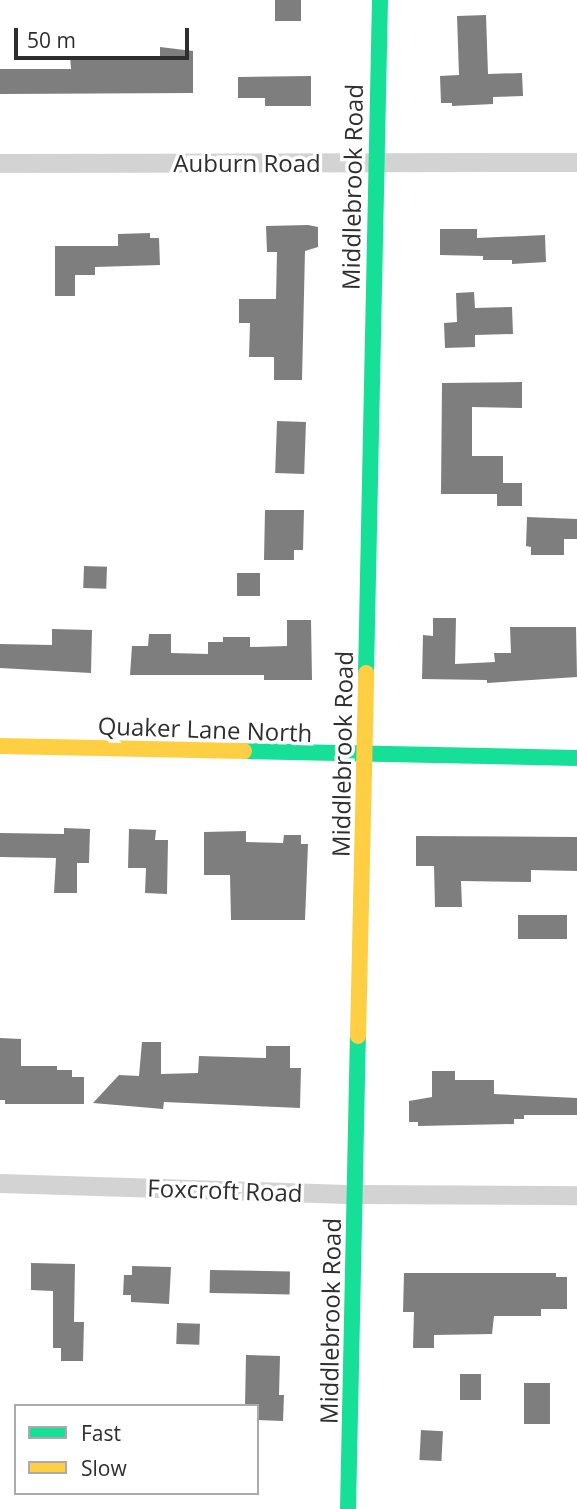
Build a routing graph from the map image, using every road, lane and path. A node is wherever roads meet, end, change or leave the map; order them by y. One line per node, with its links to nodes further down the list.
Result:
1 (380, 0): 2 (street, Middlebrook Road)
2 (375, 162): 3 (street, Auburn Road); 4 (street, Auburn Road); 6 (street, Middlebrook Road)
3 (577, 162)
4 (0, 163)
5 (0, 746): 6 (street, Quaker Lane North)
6 (365, 756): 7 (street, Quaker Lane North); 9 (street, Middlebrook Road)
7 (577, 758)
8 (0, 1184): 9 (street, Foxcroft Road)
9 (355, 1194): 10 (street, Foxcroft Road); 11 (street, Middlebrook Road)
10 (577, 1195)
11 (348, 1509)

